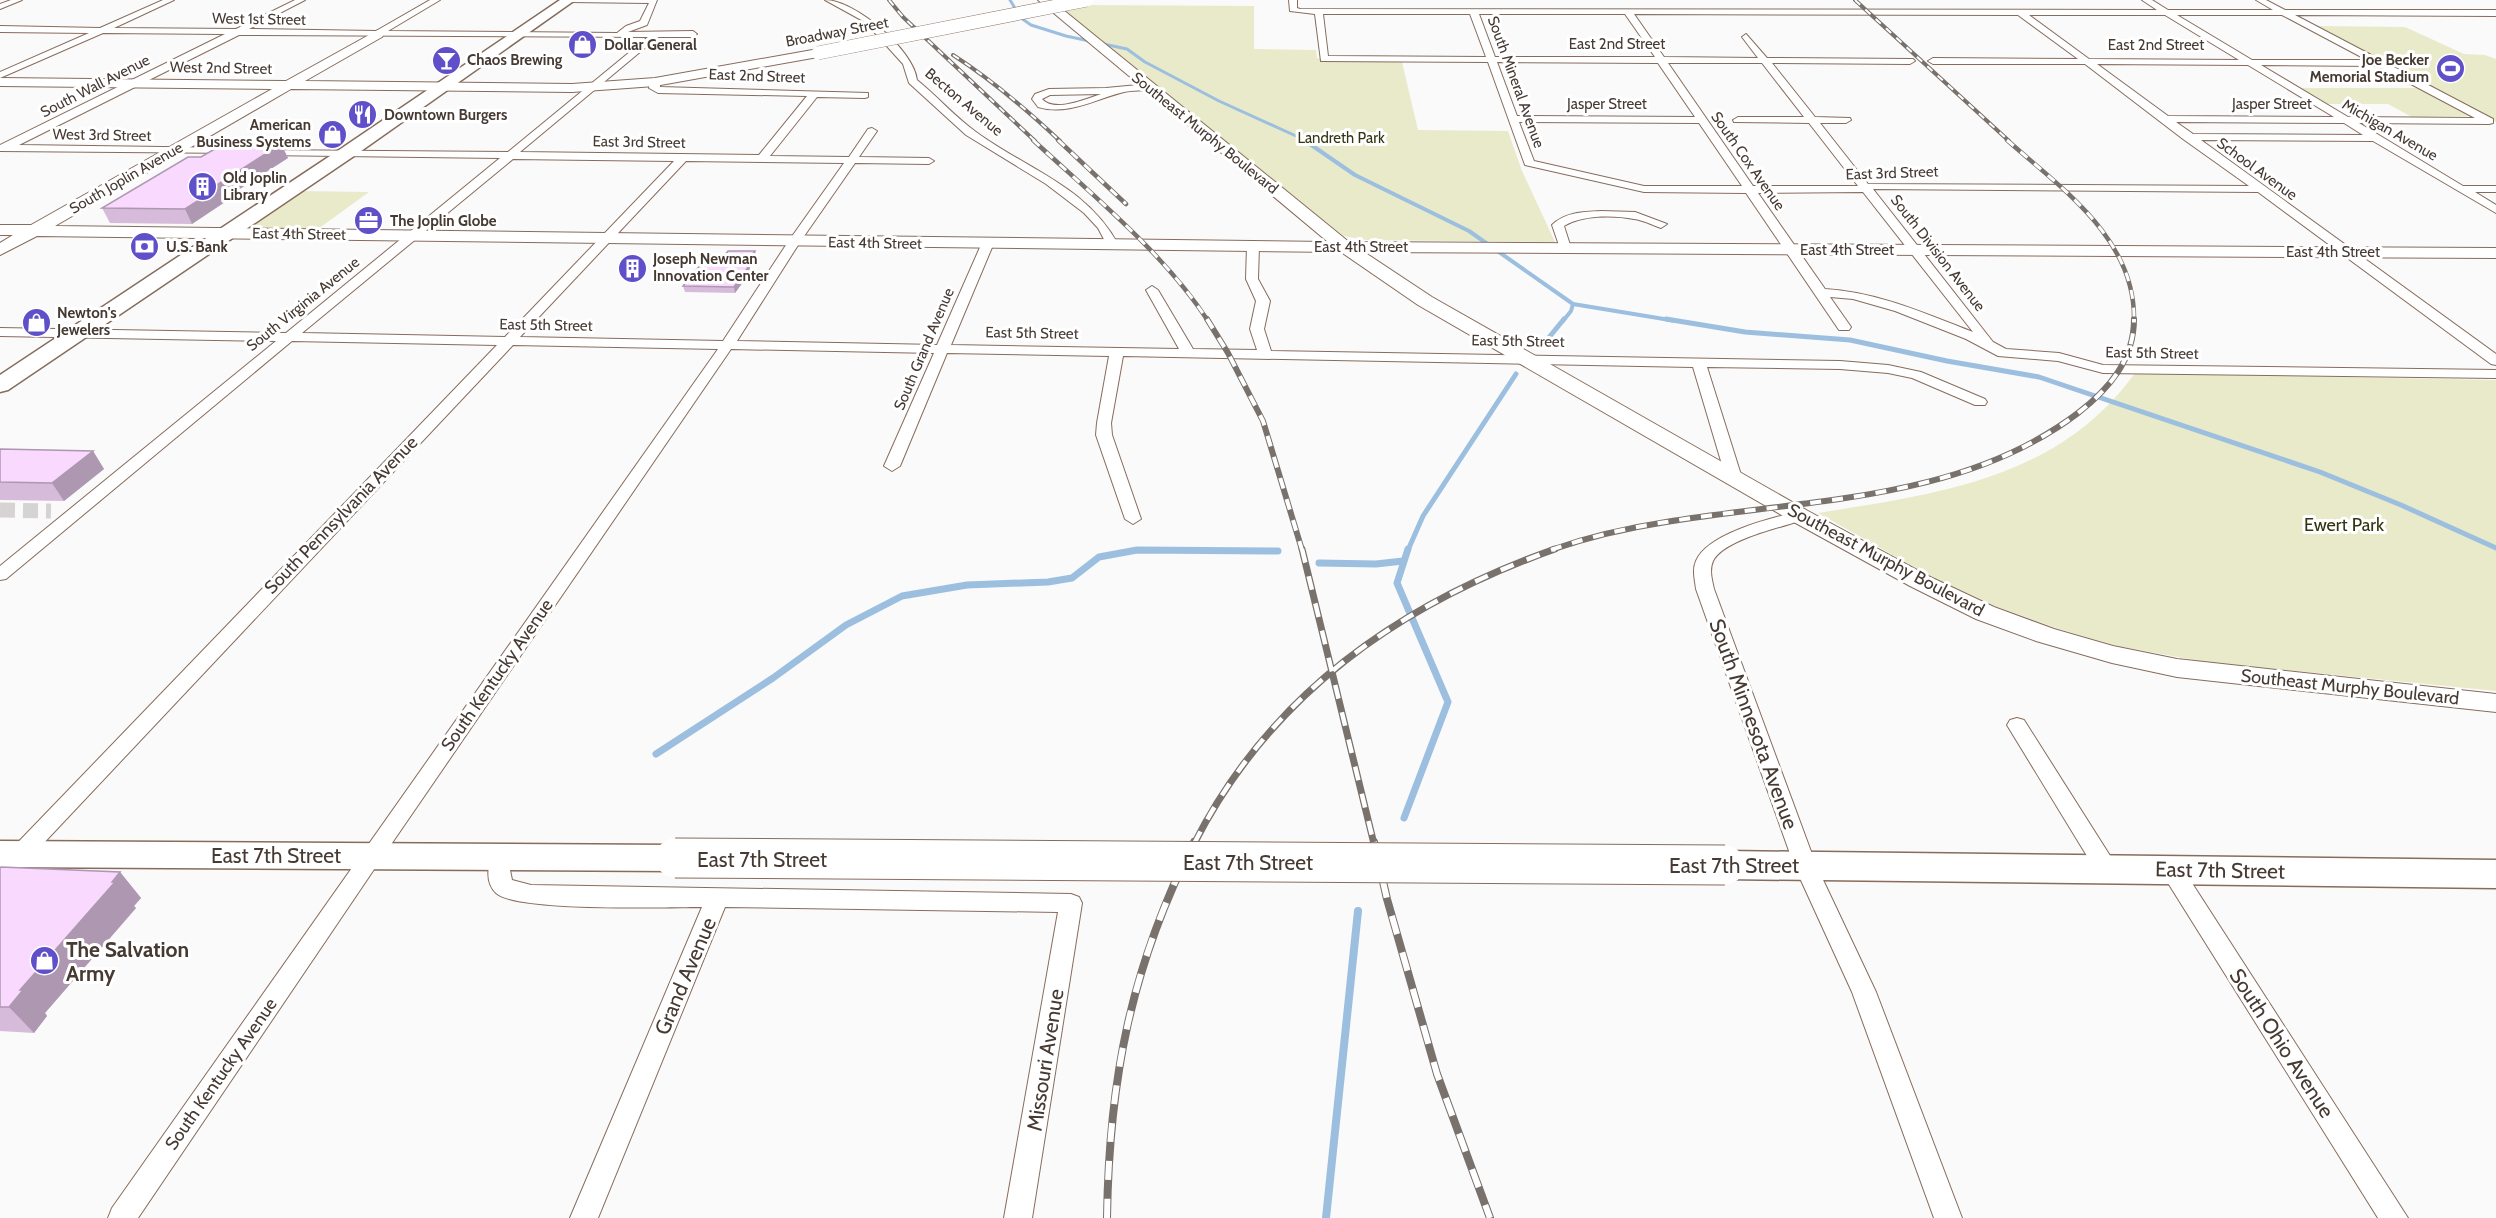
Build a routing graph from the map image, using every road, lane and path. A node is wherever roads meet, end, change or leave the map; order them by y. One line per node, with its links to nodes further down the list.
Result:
1 (18, 0): 17 (street)
2 (170, 0): 33 (street)
3 (301, 0): 34 (street, South Wall Avenue)
4 (436, 0): 35 (street)
5 (569, 0): 15 (street); 37 (main road)
6 (829, 0): 93 (street, Becton Avenue)
7 (1044, 0): 54 (street, Southeast Murphy Boulevard)
8 (1088, 0): 50 (street, Broadway Street, bridge)
9 (1431, 0): 19 (street)
10 (1563, 0): 21 (street)
11 (1715, 0): 23 (street)
12 (2001, 0): 24 (street, School Avenue)
13 (2146, 0): 25 (street, Michigan Avenue)
14 (2260, 0): 28 (street)
15 (654, 1): 38 (street)
16 (1293, 5): 18 (street)
17 (0, 7)
18 (1319, 11): 19 (street); 40 (street, East 2nd Street)
19 (1436, 12): 20 (street)
20 (1474, 12): 21 (street); 40 (street, South Mineral Avenue)
21 (1570, 12): 22 (street)
22 (1628, 12): 23 (street); 41 (street, South Cox Avenue)
23 (1725, 12): 24 (street); 29 (street)
24 (2019, 13): 25 (street); 45 (street, School Avenue)
25 (2169, 13): 28 (street); 46 (street, Michigan Avenue)
26 (2479, 13): 27 (street); 28 (street); 30 (street)
27 (2496, 13)
28 (2285, 14): 47 (street)
29 (1731, 20)
30 (2496, 21)
31 (1738, 28): 42 (street, South Division Avenue)
32 (0, 29): 33 (street, West 1st Street)
33 (101, 30): 34 (street, West 1st Street); 48 (street)
34 (237, 32): 35 (street, West 1st Street); 51 (street, South Wall Avenue)
35 (378, 33): 37 (street, West 1st Street); 52 (street, South Joplin Avenue)
36 (693, 34): 39 (street, West 1st Street)
37 (518, 35): 38 (street, West 1st Street); 55 (main road)
38 (617, 36): 39 (street, West 1st Street)
39 (654, 37): 53 (street, South Virginia Avenue)
40 (1492, 61): 41 (street, East 2nd Street); 59 (street, South Mineral Avenue)
41 (1662, 61): 42 (street, East 2nd Street); 61 (street, South Cox Avenue)
42 (1764, 61): 43 (street, East 2nd Street); 63 (street, South Division Avenue)
43 (1910, 61)
44 (1933, 61): 45 (street, East 2nd Street)
45 (2085, 61): 46 (street, East 2nd Street); 60 (street, School Avenue)
46 (2248, 62): 47 (street, East 2nd Street); 65 (street, Michigan Avenue)
47 (2378, 63): 66 (street)
48 (0, 75)
49 (0, 82): 51 (street, West 2nd Street)
50 (655, 82): 53 (street, Broadway Street); 57 (street, East 2nd Street)
51 (132, 84): 52 (street, West 2nd Street); 70 (street, South Wall Avenue)
52 (286, 86): 55 (street, West 2nd Street); 71 (street, South Joplin Avenue)
53 (590, 87): 55 (street); 73 (street, South Virginia Avenue)
54 (1149, 87): 56 (street); 95 (street, Southeast Murphy Boulevard)
55 (442, 88): 72 (main road)
56 (1119, 91): 56 (street)
57 (814, 94): 58 (street, East 2nd Street); 75 (street)
58 (865, 95)
59 (1514, 119): 61 (street, Jasper Street); 78 (street, South Mineral Avenue)
60 (2163, 119): 65 (street, Jasper Street); 68 (street, School Avenue)
61 (1700, 120): 80 (street, South Cox Avenue)
62 (1738, 120): 63 (street)
63 (1811, 120): 64 (street); 79 (street, South Division Avenue)
64 (1846, 120)
65 (2343, 120): 66 (street, Jasper Street); 69 (street, Michigan Avenue)
66 (2492, 123)
67 (872, 131): 76 (street, South Kentucky Avenue)
68 (2187, 137): 69 (street); 81 (street, School Avenue)
69 (2374, 138): 82 (street, Michigan Avenue)
70 (1, 149): 71 (street, West 3rd Street)
71 (173, 151): 72 (street, West 3rd Street); 87 (street, South Joplin Avenue)
72 (348, 152): 73 (street, East 3rd Street); 88 (main road)
73 (510, 155): 74 (street, East 3rd Street); 89 (street, South Virginia Avenue)
74 (684, 157): 75 (street, East 3rd Street); 90 (street, South Pennsylvania Avenue)
75 (763, 158): 76 (street, East 3rd Street)
76 (852, 159): 77 (street, East 3rd Street); 91 (street, South Kentucky Avenue)
77 (929, 160)
78 (1529, 163): 80 (street, East 3rd Street)
79 (1864, 187): 80 (street, East 3rd Street); 81 (street, East 3rd Street); 100 (street, South Division Avenue)
80 (1751, 189): 99 (street, South Cox Avenue)
81 (2258, 189): 101 (street, School Avenue)
82 (2461, 189): 83 (street); 84 (street, Michigan Avenue)
83 (2496, 189)
84 (2496, 210)
85 (1661, 224): 97 (street)
86 (0, 230): 87 (street, East 4th Street)
87 (34, 231): 88 (street, East 4th Street); 98 (street, South Joplin Avenue)
88 (226, 234): 89 (street, East 4th Street); 108 (main road)
89 (412, 236): 90 (street, East 4th Street); 109 (street, South Virginia Avenue)
90 (607, 238): 91 (street, East 4th Street); 110 (street, South Pennsylvania Avenue)
91 (794, 242): 92 (street, East 4th Street); 111 (street, South Kentucky Avenue)
92 (987, 245): 93 (street, East 4th Street); 112 (street, South Grand Avenue)
93 (1113, 246): 94 (street, East 4th Street)
94 (1253, 246): 95 (street, East 4th Street); 116 (street)
95 (1343, 246): 96 (street, East 4th Street); 103 (street, Southeast Murphy Boulevard)
96 (1396, 247): 97 (street, East 4th Street); 103 (street)
97 (1565, 248): 99 (street, East 4th Street)
98 (0, 250)
99 (1790, 250): 100 (street, East 4th Street); 105 (street, South Cox Avenue)
100 (1914, 250): 101 (street, East 4th Street); 113 (street, South Division Avenue)
101 (2346, 252): 102 (street, East 4th Street); 118 (street, School Avenue)
102 (2496, 253)
103 (1369, 263): 117 (street, Southeast Murphy Boulevard)
104 (1152, 290): 115 (street)
105 (1820, 293): 106 (street, South Cox Avenue); 113 (street, East 5th Street)
106 (1844, 327)
107 (0, 332): 108 (street, East 5th Street)
108 (78, 333): 109 (street, East 5th Street); 121 (main road)
109 (289, 337): 110 (street, East 5th Street); 126 (street, South Virginia Avenue)
110 (508, 341): 111 (street, East 5th Street); 134 (street, South Pennsylvania Avenue)
111 (726, 345): 112 (street, East 5th Street); 132 (street, South Kentucky Avenue)
112 (942, 348): 114 (street, East 5th Street); 123 (street, South Grand Avenue)
113 (1993, 349): 120 (street, East 5th Street)
114 (1118, 352): 115 (street, East 5th Street); 128 (street)
115 (1188, 353): 116 (street, East 5th Street)
116 (1265, 354): 117 (street, East 5th Street)
117 (1528, 358): 119 (street, East 5th Street); 124 (street, Southeast Murphy Boulevard)
118 (2496, 361)
119 (1699, 362): 122 (street, East 5th Street); 124 (street)
120 (2496, 375)
121 (0, 385)
122 (1980, 402)
123 (892, 466)
124 (1734, 478): 127 (street, Southeast Murphy Boulevard)
125 (51, 512): 126 (street)
126 (76, 512): 129 (street, South Virginia Avenue)
127 (1800, 516): 130 (street, Southeast Murphy Boulevard); 135 (street, South Minnesota Avenue)
128 (1133, 519)
129 (0, 575)
130 (2496, 703)
131 (2017, 725): 136 (street)
132 (371, 856): 133 (main road, East 7th Street); 134 (main road, East 7th Street); 141 (street, South Kentucky Avenue)
133 (503, 856): 135 (main road, East 7th Street, bridge); 139 (street, Grand Avenue)
134 (6, 861)
135 (1805, 865): 136 (main road, East 7th Street); 144 (street, South Minnesota Avenue)
136 (2106, 868): 137 (main road, East 7th Street)
137 (2171, 869): 138 (main road, East 7th Street); 145 (street, South Ohio Avenue)
138 (2496, 874)
139 (717, 898): 140 (street, East 7th Street); 142 (street, Grand Avenue)
140 (1071, 903): 143 (street, Missouri Avenue)
141 (122, 1218)
142 (584, 1218)
143 (1018, 1218)
144 (1948, 1218)
145 (2394, 1218)

